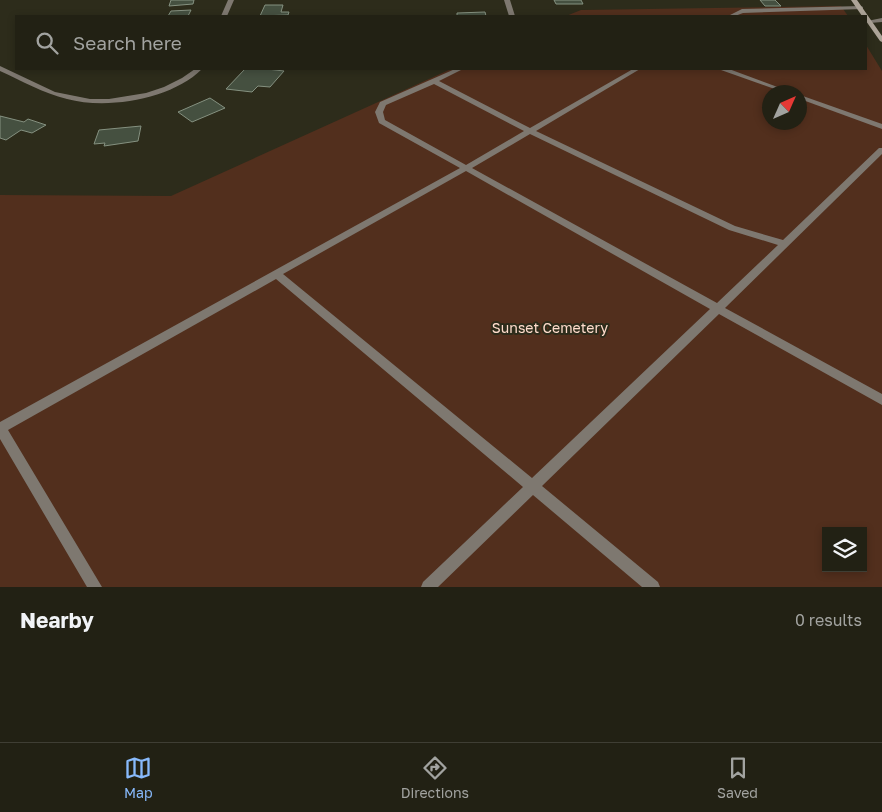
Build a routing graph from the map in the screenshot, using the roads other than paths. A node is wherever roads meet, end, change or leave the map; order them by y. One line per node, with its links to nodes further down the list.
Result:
1 (231, 0): 5 (street)
2 (507, 0): 6 (street)
3 (854, 0): 4 (main road)
4 (862, 8): 7 (street); 8 (main road)
5 (224, 15)
6 (512, 15)
7 (733, 15)
8 (867, 15)
9 (867, 16): 10 (main road)
10 (870, 20): 11 (street); 12 (main road)
11 (882, 20)
12 (882, 40)
13 (0, 68): 14 (street)
14 (198, 70)
15 (458, 70): 18 (street)
16 (635, 70): 22 (street)
17 (726, 70): 19 (street)
18 (434, 81): 22 (street); 24 (street)
19 (768, 85)
20 (807, 100): 21 (street)
21 (882, 127)
22 (530, 131): 24 (street); 25 (street)
23 (882, 150): 25 (street)
24 (466, 168): 26 (street); 27 (street)
25 (786, 244): 27 (street)
26 (275, 273): 29 (street); 30 (street)
27 (718, 308): 28 (street); 30 (street)
28 (882, 400)
29 (0, 428): 31 (street)
30 (532, 486): 32 (street); 33 (street)
31 (95, 587)
32 (428, 587)
33 (652, 587)

